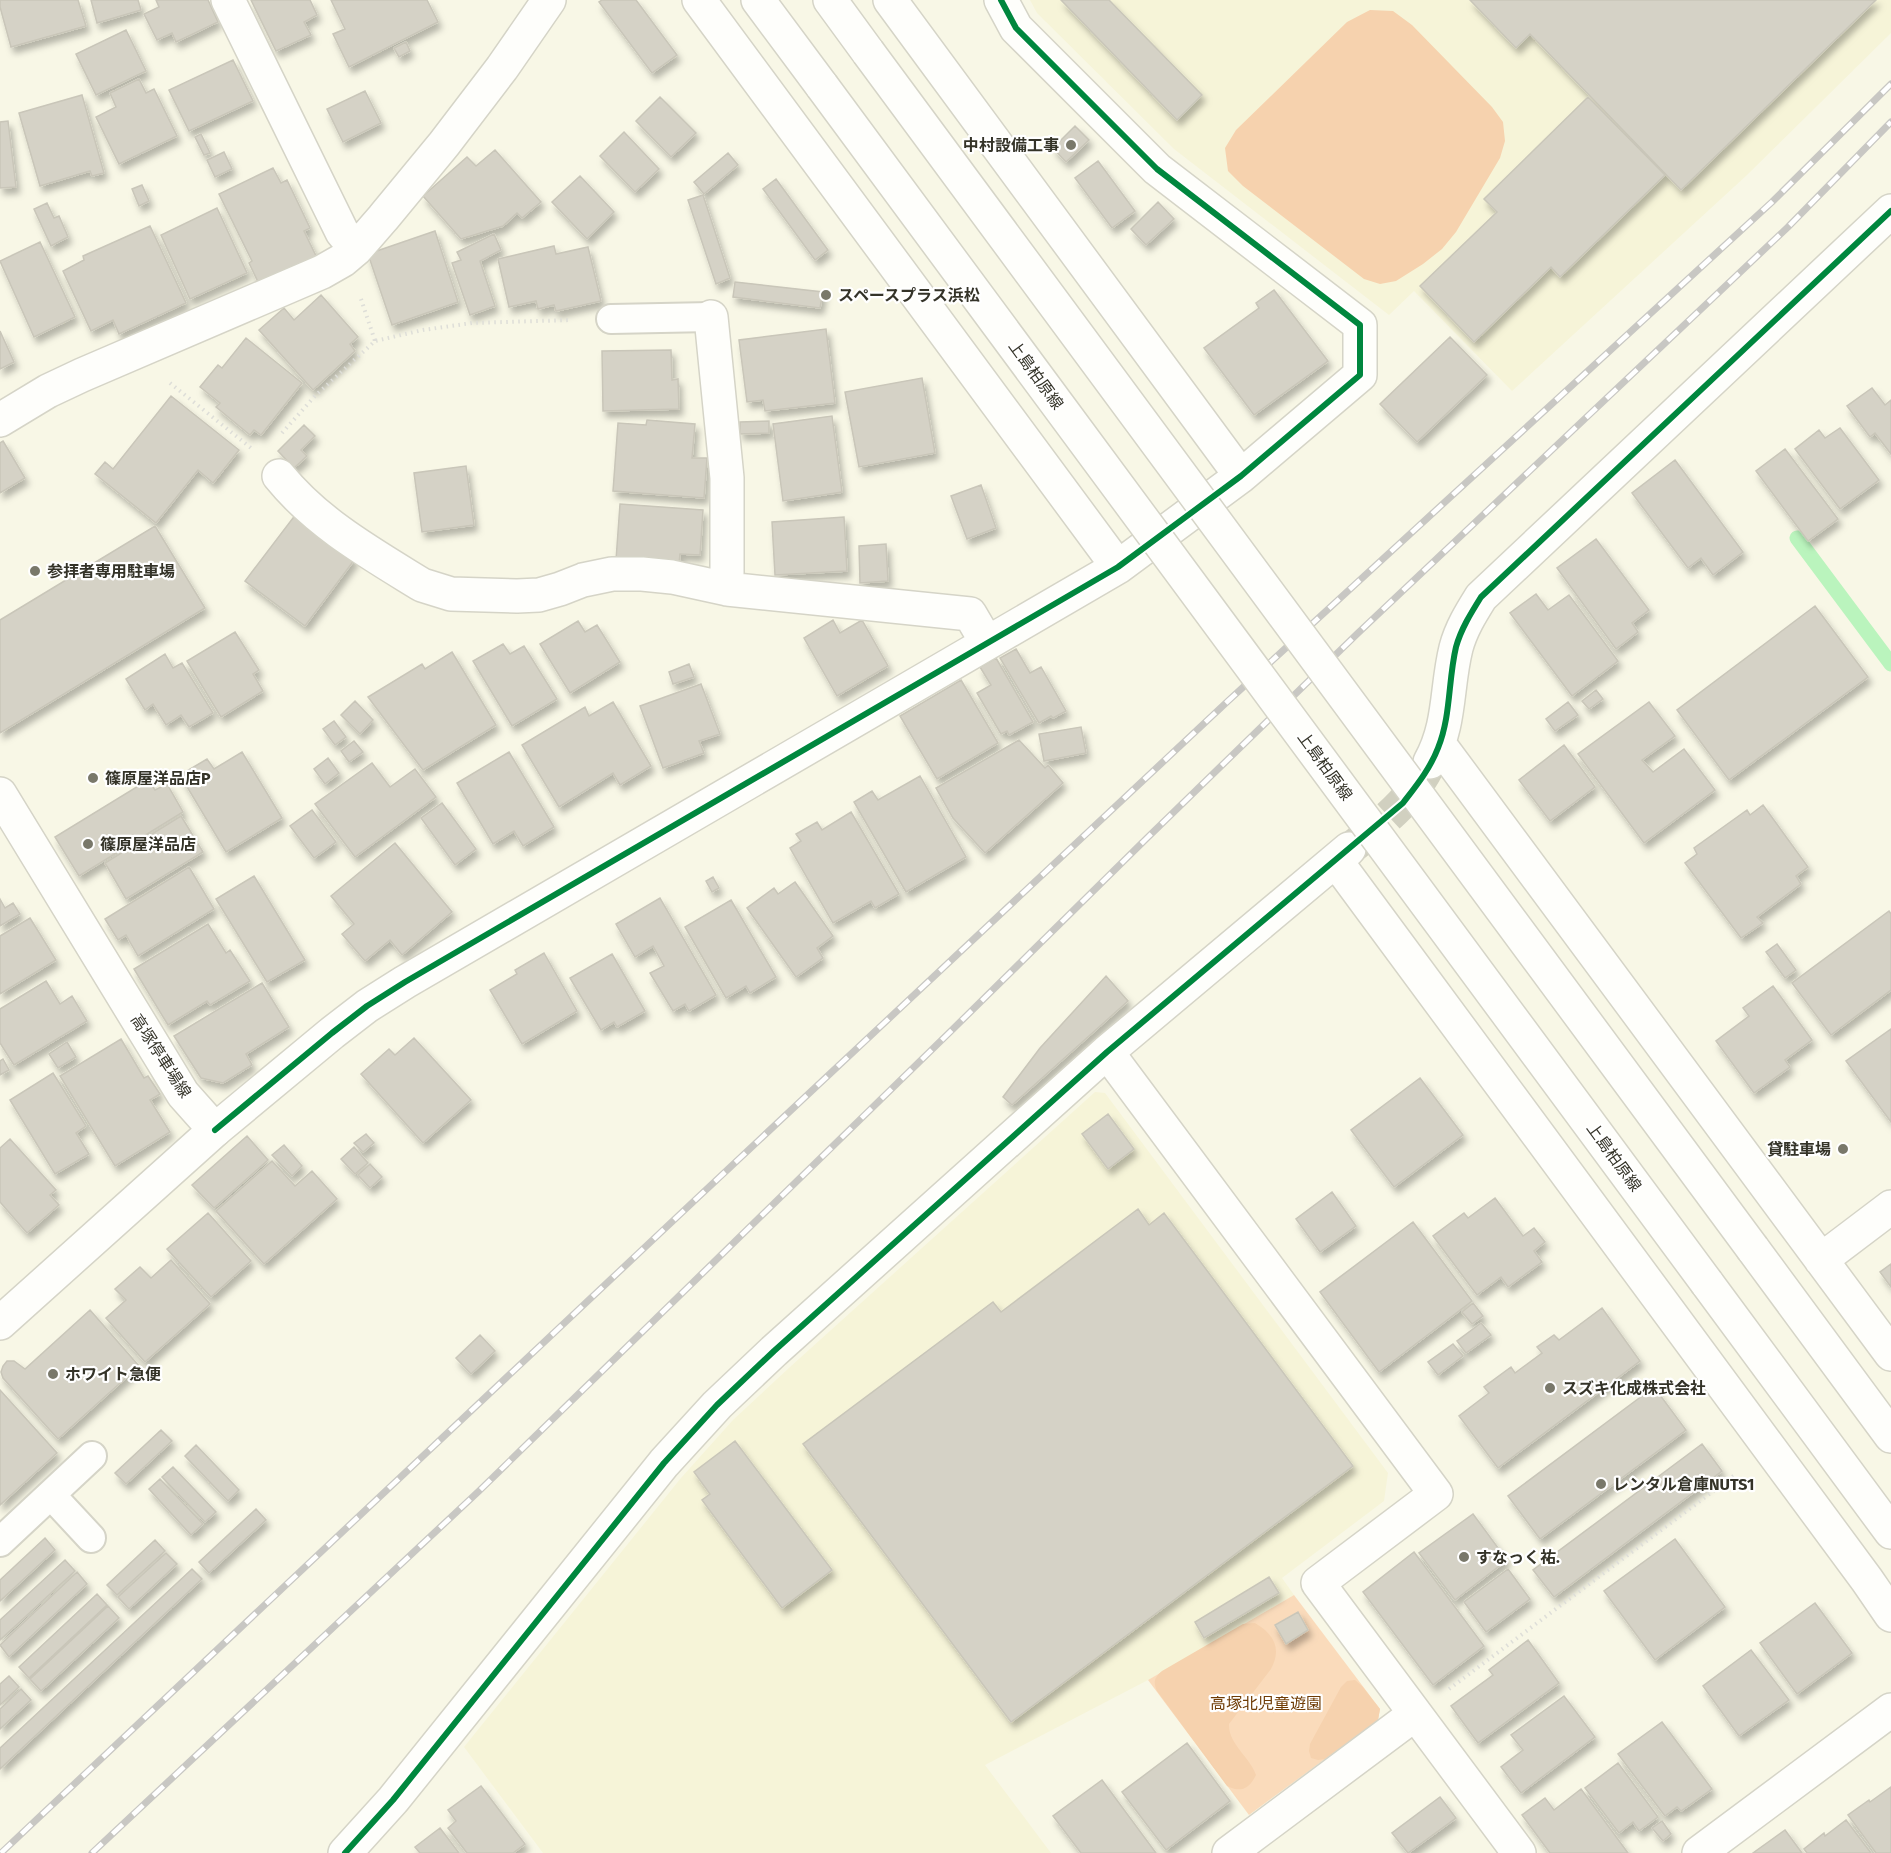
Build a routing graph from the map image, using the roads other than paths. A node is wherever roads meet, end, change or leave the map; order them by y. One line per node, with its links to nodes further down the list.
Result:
1 (228, 0): 9 (street)
2 (549, 0): 9 (street)
3 (699, 0): 15 (street)
4 (758, 0): 28 (street, 上島柏原線, bridge)
5 (830, 0): 25 (street, bridge)
6 (890, 0): 14 (street)
7 (1000, 0): 14 (street)
8 (1891, 212): 22 (street)
9 (356, 249): 12 (street)
10 (711, 317): 11 (lane); 16 (street)
11 (611, 319)
12 (0, 420)
13 (270, 466): 16 (street)
14 (1241, 476): 15 (street)
15 (1118, 567): 17 (street)
16 (727, 590): 17 (street)
17 (987, 643): 20 (street)
18 (0, 794): 20 (street, 高塚停車場線)
19 (1107, 1052): 31 (street); 33 (street); 34 (street)
20 (215, 1130): 23 (street)
21 (1891, 1207): 22 (street)
22 (1821, 1260): 24 (street)
23 (0, 1323)
24 (1891, 1354)
25 (1891, 1436)
26 (92, 1456): 27 (lane)
27 (51, 1495): 29 (lane); 30 (lane)
28 (1891, 1532)
29 (91, 1538)
30 (0, 1542)
31 (1891, 1615)
32 (1891, 1710): 37 (street)
33 (1415, 1714): 35 (street); 36 (street)
34 (345, 1853)
35 (1229, 1853)
36 (1519, 1853)
37 (1699, 1853)

